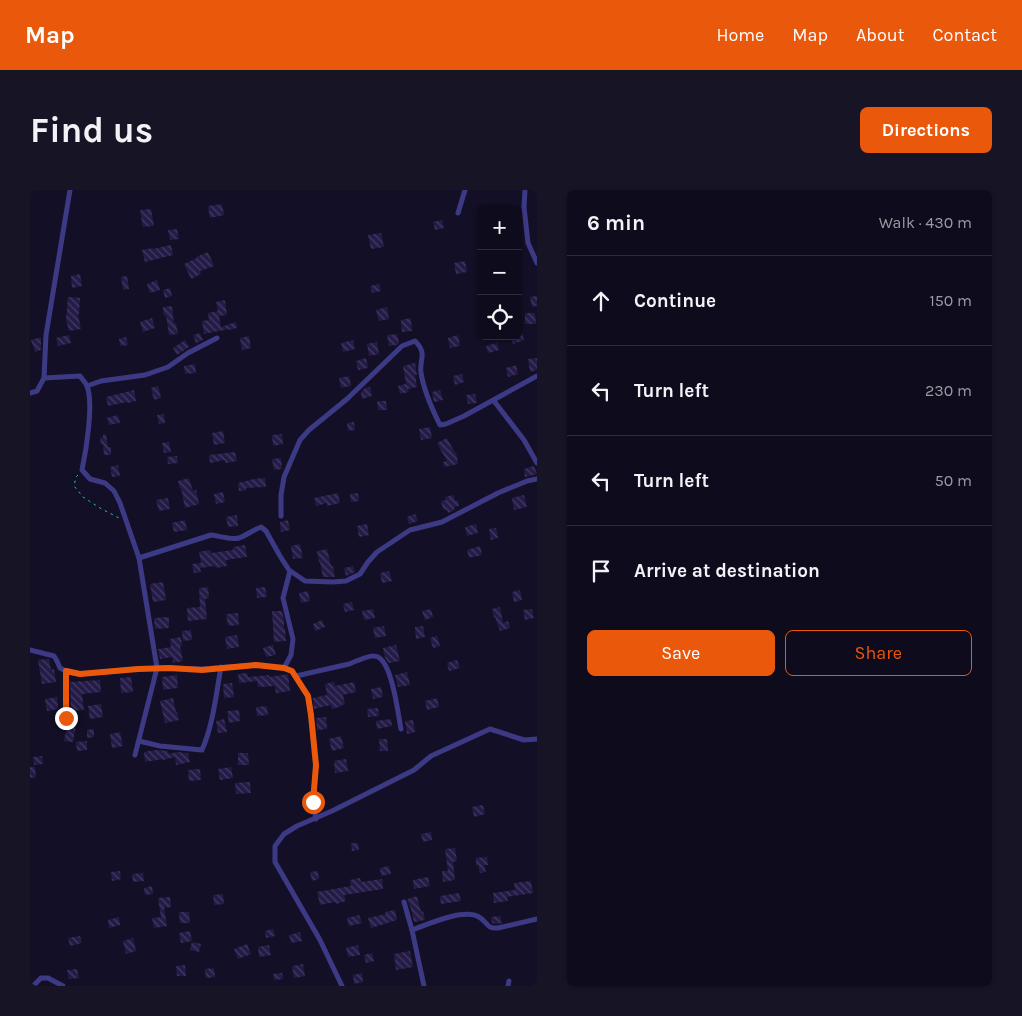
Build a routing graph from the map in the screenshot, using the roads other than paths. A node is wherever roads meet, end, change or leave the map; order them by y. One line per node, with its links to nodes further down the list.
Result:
1 (70, 190): 8 (street)
2 (465, 190): 4 (street)
3 (525, 190): 5 (street)
4 (458, 213)
5 (537, 263)
6 (218, 338): 9 (street)
7 (537, 376): 11 (street)
8 (44, 378): 9 (street); 10 (street)
9 (87, 386): 15 (street)
10 (30, 394)
11 (494, 401): 12 (street); 14 (street)
12 (537, 464)
13 (537, 479): 16 (street)
14 (281, 516)
15 (139, 558): 16 (street); 19 (street)
16 (290, 571): 20 (street)
17 (30, 650): 21 (street)
18 (221, 667): 19 (street); 20 (street); 26 (street)
19 (157, 668): 21 (street); 26 (street)
20 (284, 668): 22 (street)
21 (66, 671): 23 (street)
22 (296, 676): 24 (street); 28 (street)
23 (66, 718)
24 (401, 729)
25 (537, 739): 28 (street)
26 (139, 741): 27 (street)
27 (135, 755)
28 (316, 818): 34 (street)
29 (404, 902): 31 (street)
30 (537, 919): 31 (street)
31 (412, 930): 35 (street)
32 (33, 986): 33 (street)
33 (63, 986)
34 (342, 986)
35 (424, 986)

